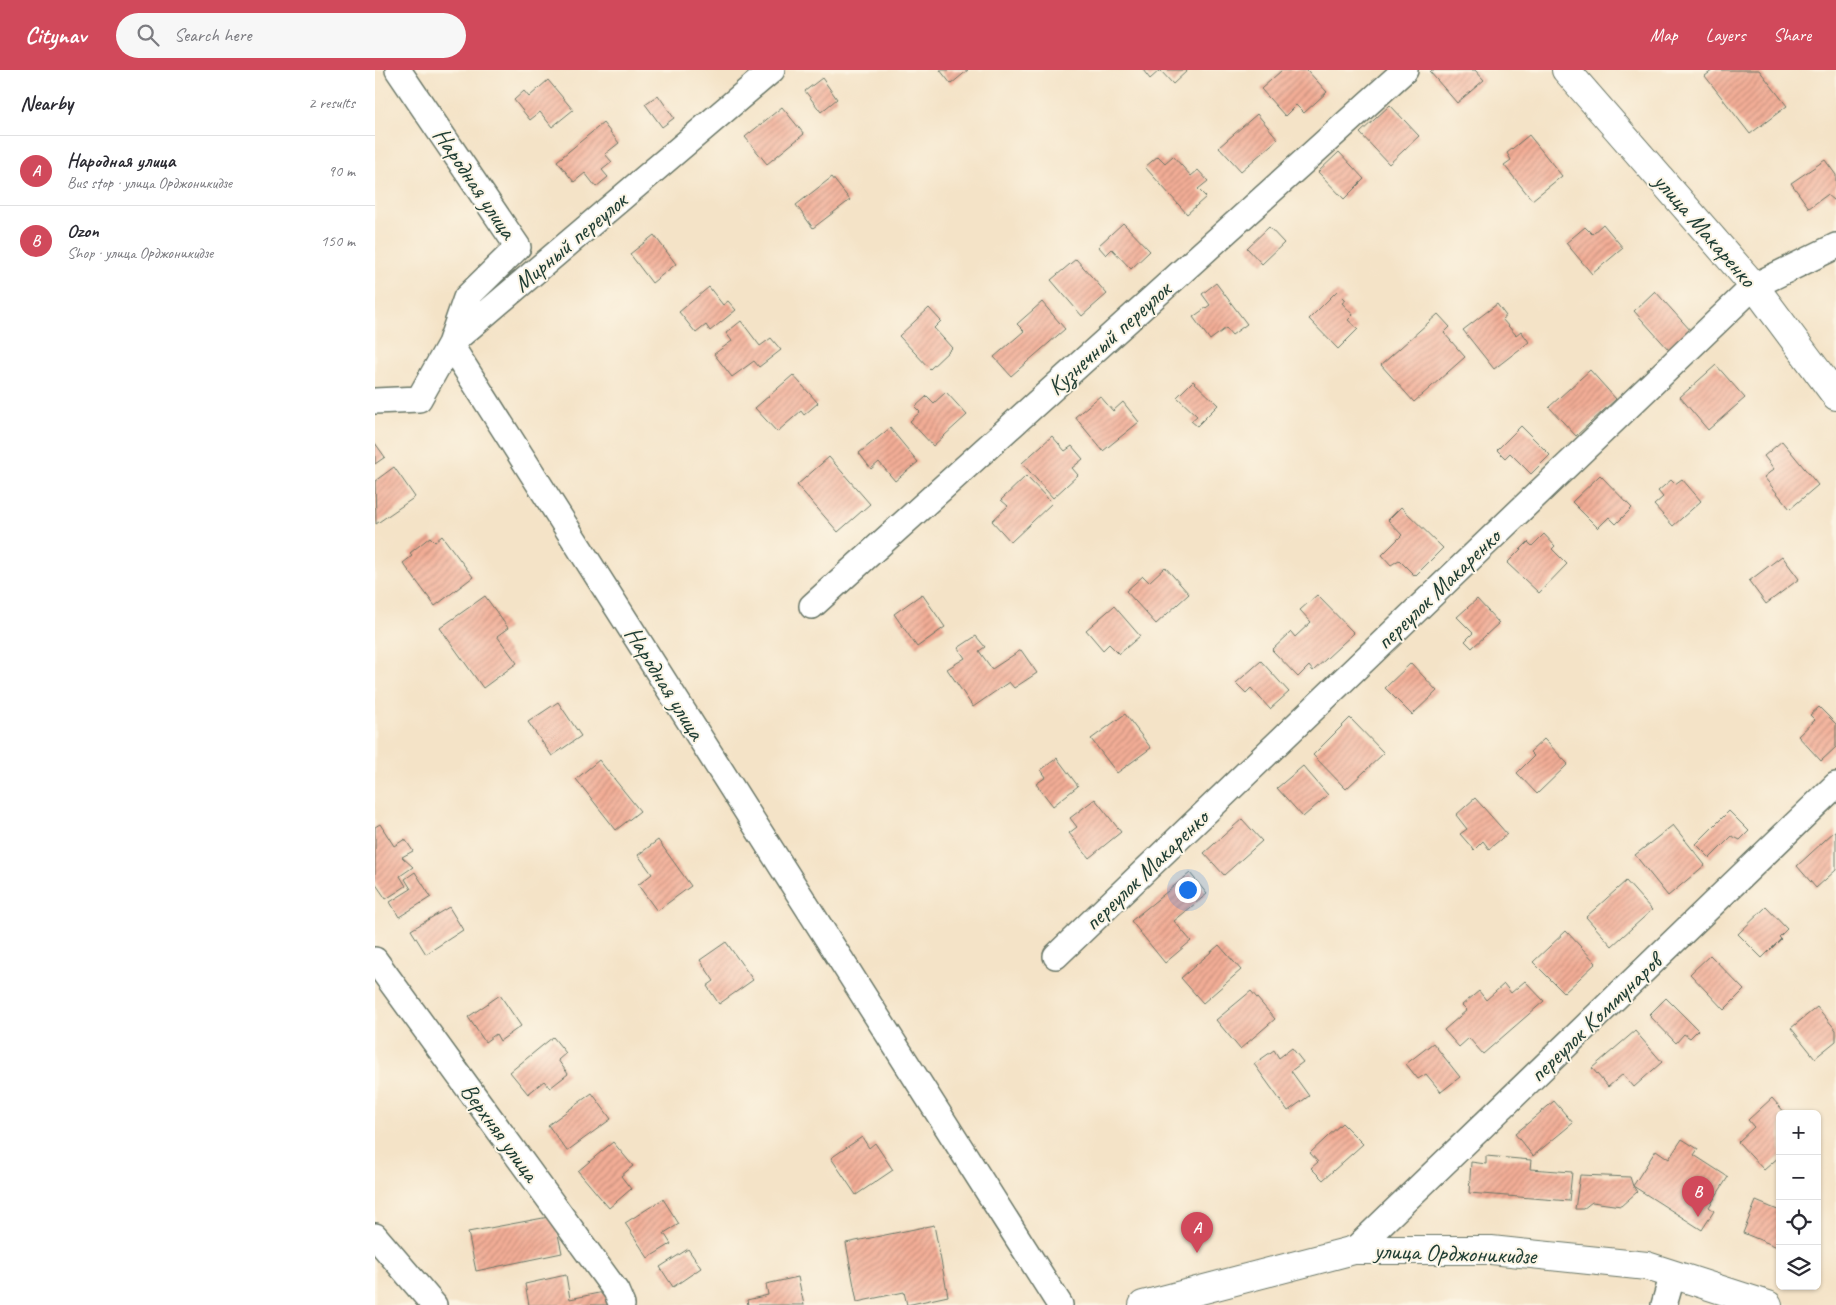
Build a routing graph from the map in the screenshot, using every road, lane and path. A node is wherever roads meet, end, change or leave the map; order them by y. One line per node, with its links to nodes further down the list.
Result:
1 (398, 70): 7 (street, Народная улица)
2 (772, 70): 7 (street, Мирный переулок)
3 (1405, 70): 10 (street, Кузнечный переулок)
4 (1566, 70): 6 (main road, улица Макаренко)
5 (1836, 246): 6 (street, переулок Макаренко)
6 (1754, 286): 8 (main road, улица Макаренко); 12 (street, переулок Макаренко)
7 (450, 344): 9 (street, Мирный переулок); 19 (street, Народная улица)
8 (1836, 396)
9 (375, 401)
10 (812, 606)
11 (1836, 785): 15 (street, переулок Коммунаров)
12 (1056, 956)
13 (375, 960): 18 (street, Верхняя улица)
14 (375, 1236): 17 (street)
15 (1354, 1250): 16 (main road, улица Орджоникидзе); 20 (main road, улица Орджоникидзе)
16 (1673, 1274): 21 (street); 22 (main road, улица Орджоникидзе)
17 (434, 1305)
18 (622, 1305)
19 (1060, 1305)
20 (1143, 1305)
21 (1664, 1305)
22 (1768, 1305)

